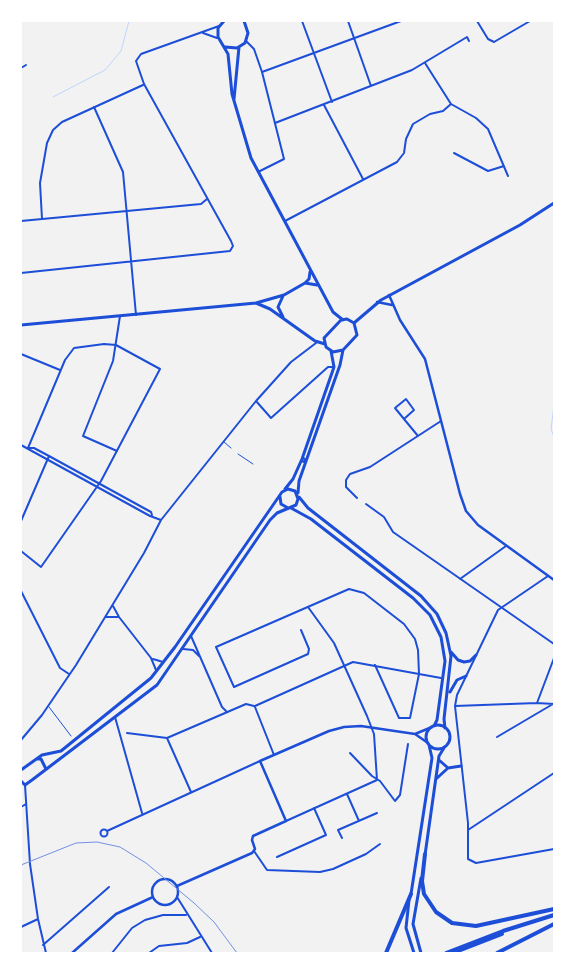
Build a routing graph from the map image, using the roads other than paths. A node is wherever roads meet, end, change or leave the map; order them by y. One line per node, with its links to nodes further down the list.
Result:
1 (224, 21): 8 (main road)
2 (243, 21): 12 (main road)
3 (302, 21): 16 (street)
4 (348, 21): 11 (street)
5 (401, 21): 11 (street)
6 (477, 21): 7 (street)
7 (530, 21)
8 (219, 26): 9 (street); 10 (main road)
9 (204, 33): 10 (street); 21 (street)
10 (218, 39): 14 (main road)
11 (354, 40): 16 (street); 22 (street)
12 (246, 41): 15 (main road); 20 (street)
13 (469, 41): 17 (street)
14 (225, 46): 15 (main road); 23 (main road)
15 (239, 47): 23 (main road)
16 (315, 54): 20 (street); 24 (street)
17 (425, 64): 22 (street); 25 (street)
18 (26, 65): 19 (street)
19 (21, 68)
20 (262, 72): 28 (street)
21 (144, 84): 27 (street); 34 (street)
22 (371, 86): 24 (street)
23 (234, 100): 31 (main road)
24 (332, 102): 26 (street)
25 (451, 104): 30 (street); 33 (street)
26 (324, 105): 28 (street); 33 (street)
27 (94, 107): 36 (street); 37 (street)
28 (275, 123): 31 (street)
29 (454, 153): 30 (street)
30 (504, 166): 32 (street)
31 (258, 172): 39 (main road)
32 (508, 176)
33 (363, 180): 39 (street)
34 (207, 199): 36 (street); 40 (street)
35 (554, 203): 46 (main road)
36 (126, 211): 37 (street); 40 (street)
37 (42, 220): 38 (street)
38 (21, 222)
39 (285, 222): 41 (main road)
40 (132, 262): 42 (street); 50 (street)
41 (310, 269): 43 (main road); 44 (main road)
42 (21, 273)
43 (305, 284): 44 (main road); 45 (main road)
44 (321, 290): 53 (main road)
45 (284, 295): 48 (main road); 52 (main road)
46 (389, 295): 47 (main road); 49 (street)
47 (377, 302): 49 (street); 54 (main road)
48 (256, 303): 50 (main road); 52 (main road)
49 (392, 305): 66 (street)
50 (136, 315): 51 (main road)
51 (120, 316): 55 (main road); 58 (street)
52 (283, 318): 56 (main road)
53 (343, 320): 54 (main road); 57 (main road)
54 (354, 323): 60 (main road)
55 (21, 325)
56 (318, 342): 57 (main road); 64 (street)
57 (325, 344): 59 (main road)
58 (116, 345): 63 (street); 72 (street); 72 (street)
59 (330, 350): 60 (main road); 62 (main road)
60 (343, 350): 81 (main road)
61 (21, 354): 63 (street)
62 (334, 367): 64 (street); 79 (main road)
63 (60, 370): 70 (street)
64 (256, 401): 68 (street)
65 (404, 418): 65 (street); 67 (street)
66 (441, 421): 67 (street); 90 (street)
67 (418, 436): 83 (street)
68 (223, 441): 71 (lane); 88 (street)
69 (21, 445): 70 (street)
70 (28, 448): 74 (street); 75 (street)
71 (231, 448)
72 (117, 451): 77 (street)
73 (238, 454): 76 (lane)
74 (49, 456): 75 (street); 77 (street)
75 (47, 460): 78 (street); 89 (street)
76 (253, 464)
77 (99, 484): 78 (street); 82 (street)
78 (97, 487): 84 (street); 91 (street)
79 (283, 491): 80 (main road); 81 (main road)
80 (280, 495): 86 (main road); 102 (main road)
81 (298, 495): 86 (main road); 107 (main road)
82 (121, 496): 84 (street); 87 (street)
83 (357, 498)
84 (119, 499): 87 (street)
85 (366, 504): 93 (street)
86 (290, 508): 103 (main road); 119 (main road)
87 (152, 515): 88 (street)
88 (161, 520): 96 (street)
89 (21, 521)
90 (506, 546): 92 (street); 93 (street)
91 (21, 551)
92 (548, 576): 94 (street); 98 (street)
93 (460, 579): 98 (street)
94 (554, 580)
95 (21, 591): 116 (street)
96 (112, 605): 99 (street); 100 (street)
97 (308, 607): 101 (street); 113 (street); 117 (street)
98 (501, 607): 104 (street); 108 (street)
99 (106, 617): 100 (street); 116 (street)
100 (119, 618): 109 (street)
101 (301, 630)
102 (184, 633): 103 (main road); 105 (main road)
103 (191, 636): 106 (main road); 110 (street)
104 (554, 644)
105 (175, 647): 106 (main road); 112 (main road)
106 (183, 649): 110 (street); 128 (main road)
107 (450, 651): 108 (main road); 120 (main road)
108 (476, 655): 118 (street)
109 (151, 658): 112 (street); 115 (street)
110 (200, 658): 127 (street)
111 (554, 658): 121 (street)
112 (165, 661): 115 (main road)
113 (345, 665): 114 (street); 124 (street); 130 (street)
114 (376, 665): 117 (street); 117 (street)
115 (156, 673): 126 (main road)
116 (69, 674): 123 (street)
117 (418, 674): 119 (street)
118 (466, 676): 120 (main road); 125 (street)
119 (443, 678): 129 (main road)
120 (447, 697): 131 (main road)
121 (537, 703): 122 (street); 125 (street)
122 (553, 704): 136 (street)
123 (48, 706): 134 (lane); 137 (street)
124 (255, 706): 127 (street); 142 (street)
125 (455, 706): 146 (street)
126 (110, 712): 128 (main road); 144 (main road)
127 (228, 712): 135 (street)
128 (115, 717): 149 (main road); 161 (street)
129 (433, 726): 131 (main road); 133 (street); 139 (main road)
130 (372, 728): 133 (street); 142 (street); 151 (street)
131 (445, 728): 140 (main road)
132 (127, 733): 135 (street)
133 (415, 734): 139 (street)
134 (71, 736)
135 (167, 738): 155 (street)
136 (497, 738)
137 (21, 740)
138 (408, 744): 151 (street)
139 (428, 744): 140 (main road); 174 (main road)
140 (444, 748): 143 (main road)
141 (350, 752): 151 (street)
142 (274, 756): 145 (street)
143 (438, 759): 147 (main road); 152 (main road)
144 (35, 760): 148 (main road); 149 (main road)
145 (260, 762): 155 (street); 162 (street)
146 (461, 766): 147 (main road); 165 (street)
147 (448, 768): 152 (main road)
148 (21, 770)
149 (46, 770): 154 (main road)
150 (554, 773): 165 (street)
151 (377, 780): 156 (street)
152 (435, 780): 170 (main road)
153 (21, 781): 154 (main road)
154 (25, 784): 157 (street)
155 (191, 792): 161 (street)
156 (347, 794): 159 (street); 163 (street)
157 (26, 804): 158 (street); 180 (street)
158 (21, 807)
159 (314, 808): 162 (street); 171 (street)
160 (377, 813): 163 (street)
161 (142, 814): 164 (street)
162 (286, 821): 169 (street)
163 (358, 821): 166 (street)
164 (107, 831)
165 (467, 831): 168 (street)
166 (342, 838)
167 (380, 844): 169 (street)
168 (554, 849)
169 (254, 851): 172 (street)
170 (425, 854): 177 (highway); 194 (main road)
171 (277, 857)
172 (177, 886): 175 (street); 176 (street)
173 (109, 887): 184 (street)
174 (411, 894): 186 (main road); 193 (highway)
175 (153, 897): 176 (street); 188 (street)
176 (177, 897): 178 (street)
177 (554, 909)
178 (186, 914): 183 (street); 185 (street)
179 (554, 916): 195 (highway); 196 (highway)
180 (38, 920): 182 (street); 184 (street)
181 (554, 924): 197 (highway)
182 (21, 927)
183 (201, 936): 191 (street); 192 (street)
184 (43, 945): 187 (street)
185 (116, 948): 189 (street); 190 (street)
186 (413, 951)
187 (46, 953)
188 (72, 953)
189 (112, 953)
190 (118, 953)
191 (149, 953)
192 (212, 953)
193 (386, 953)
194 (422, 953)
195 (446, 953)
196 (453, 953)
197 (497, 953)

